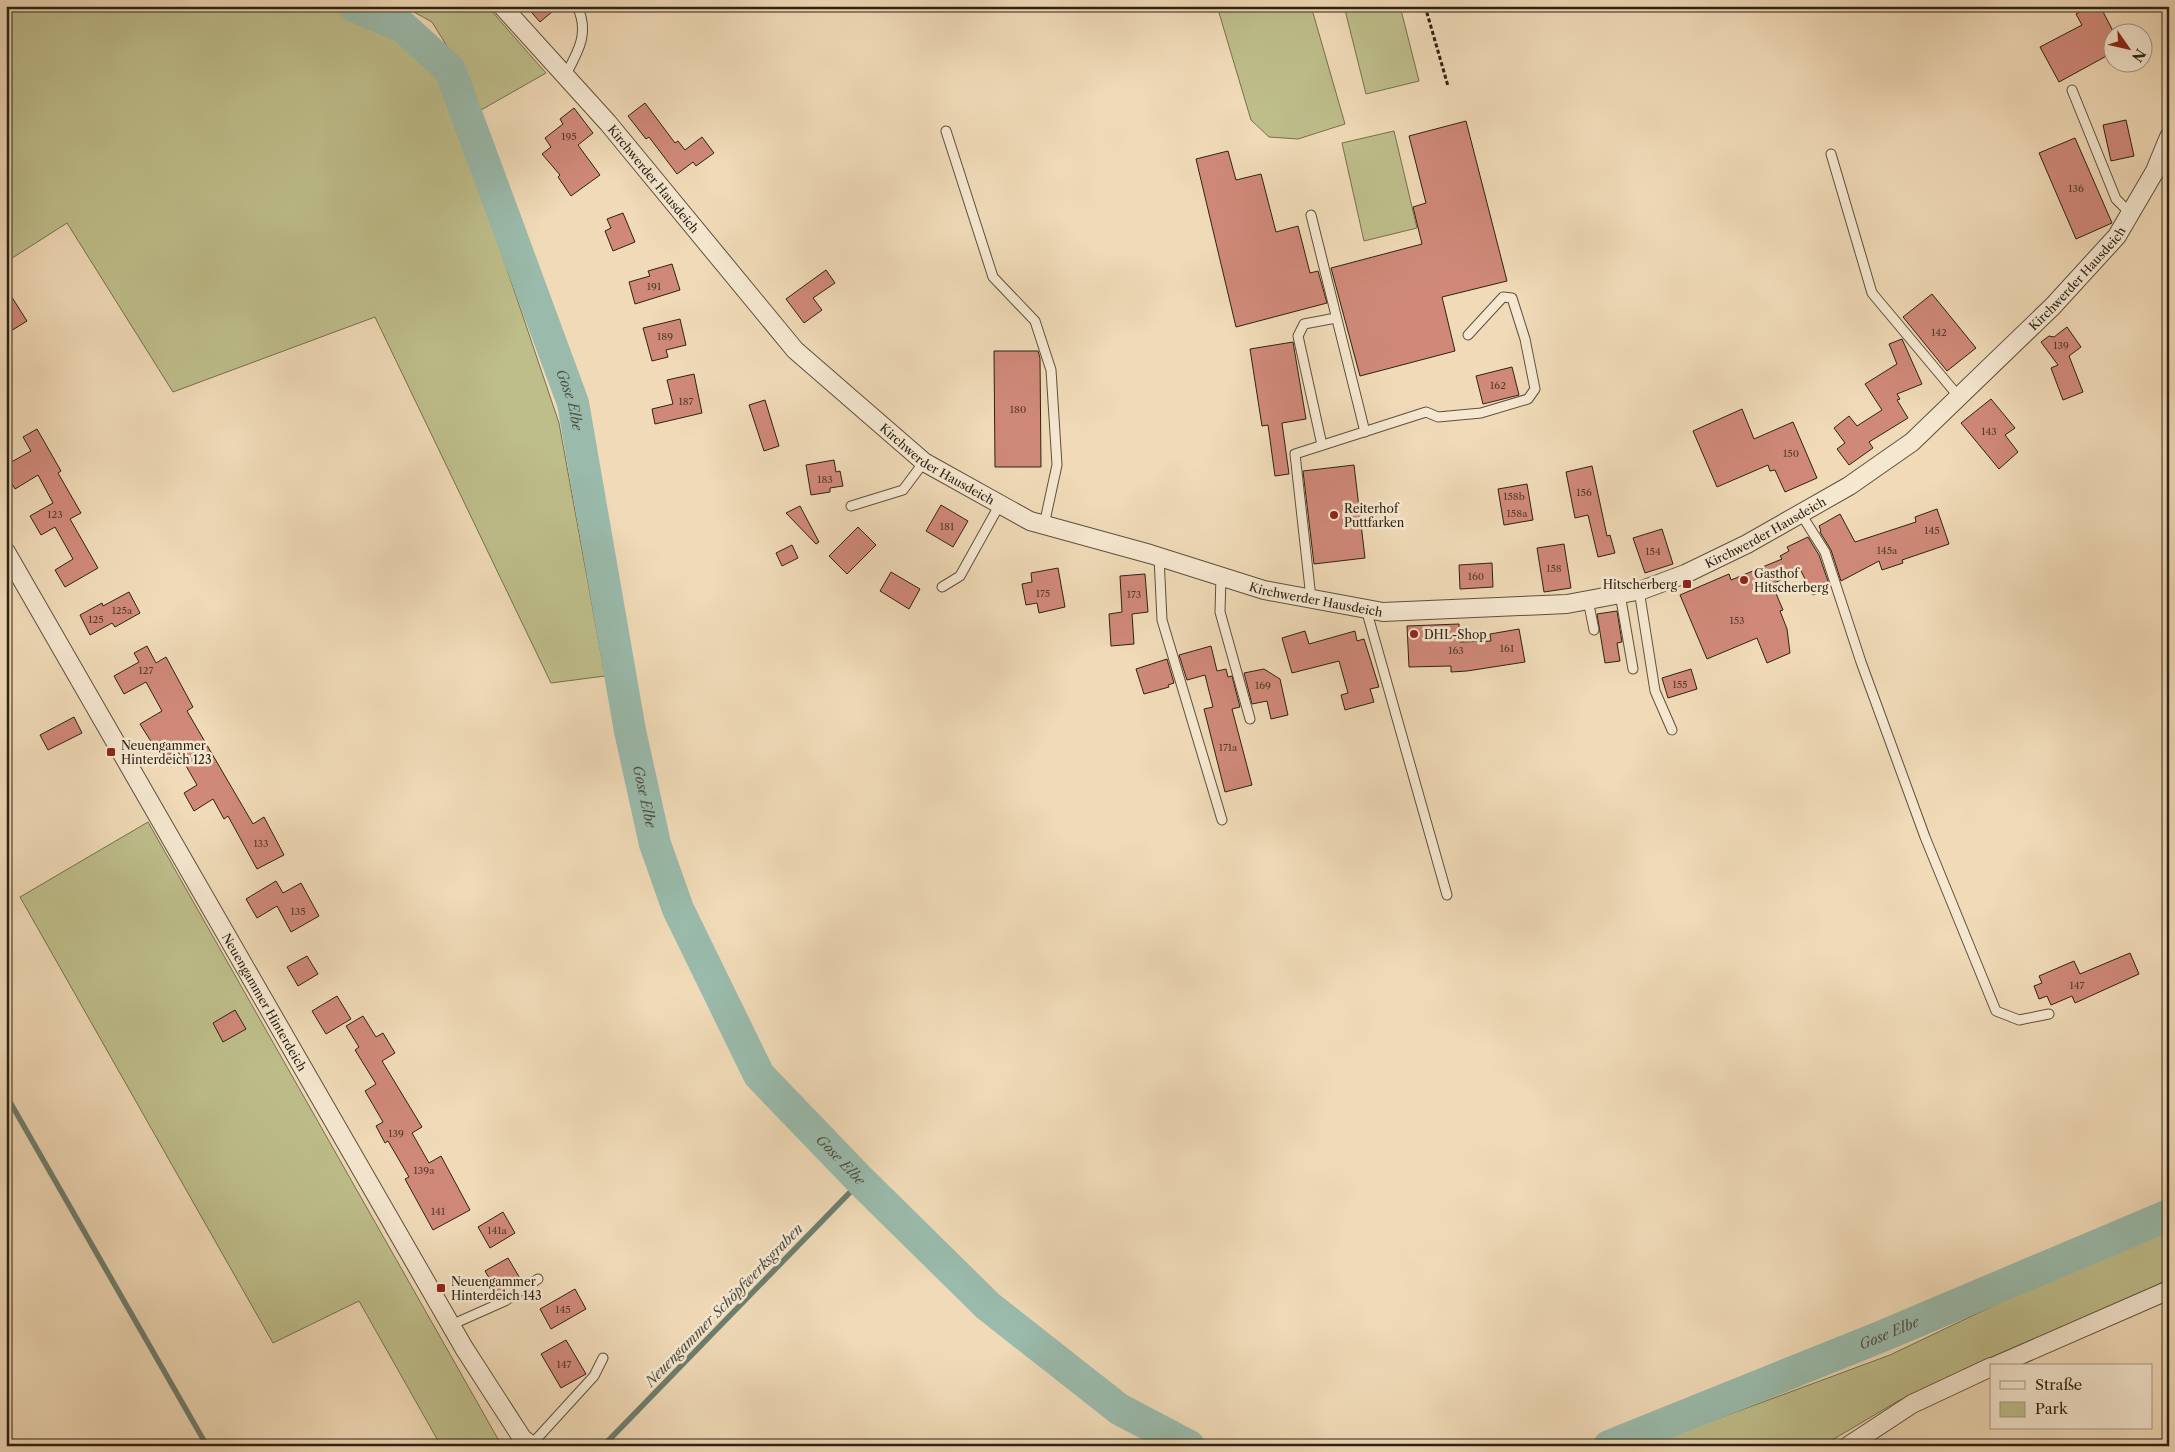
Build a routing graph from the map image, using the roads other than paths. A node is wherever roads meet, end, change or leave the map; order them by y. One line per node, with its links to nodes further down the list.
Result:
1 (502, 6): 3 (street, Kirchwerder Hausdeich)
2 (577, 6): 3 (lane)
3 (565, 76): 15 (street, Kirchwerder Hausdeich)
4 (2072, 90): 8 (lane)
5 (946, 131): 19 (lane)
6 (2169, 137): 8 (street, Kirchwerder Hausdeich)
7 (1831, 154): 12 (lane)
8 (2130, 213): 12 (street, Kirchwerder Hausdeich)
9 (1311, 215): 10 (lane)
10 (1336, 318): 13 (lane); 14 (lane)
11 (1468, 335): 13 (lane)
12 (1959, 397): 18 (street, Kirchwerder Hausdeich)
13 (1364, 432): 14 (lane)
14 (1322, 445): 26 (lane)
15 (924, 462): 16 (street, Kirchwerder Hausdeich); 17 (lane)
16 (1000, 504): 19 (street, Kirchwerder Hausdeich); 23 (lane)
17 (851, 506)
18 (1801, 514): 24 (street, Kirchwerder Hausdeich); 35 (lane)
19 (1044, 525): 21 (street, Kirchwerder Hausdeich)
20 (6, 552): 38 (street, Neuengammer Hinterdeich)
21 (1160, 556): 22 (street, Kirchwerder Hausdeich); 33 (lane)
22 (1221, 576): 26 (street, Kirchwerder Hausdeich); 31 (lane)
23 (942, 587)
24 (1639, 590): 25 (street, Kirchwerder Hausdeich); 32 (lane)
25 (1620, 594): 27 (street, Kirchwerder Hausdeich); 30 (lane)
26 (1312, 598): 28 (street, Kirchwerder Hausdeich)
27 (1588, 600): 28 (street, Kirchwerder Hausdeich); 29 (lane)
28 (1366, 608): 34 (lane)
29 (1594, 630)
30 (1633, 669)
31 (1250, 719)
32 (1672, 730)
33 (1222, 820)
34 (1447, 895)
35 (2049, 1014)
36 (538, 1279): 38 (lane)
37 (2169, 1290): 40 (street)
38 (451, 1325): 42 (street, Neuengammer Hinterdeich)
39 (603, 1358): 42 (lane)
40 (2000, 1364)
41 (1990, 1368): 43 (street)
42 (532, 1446)
43 (1848, 1446)

